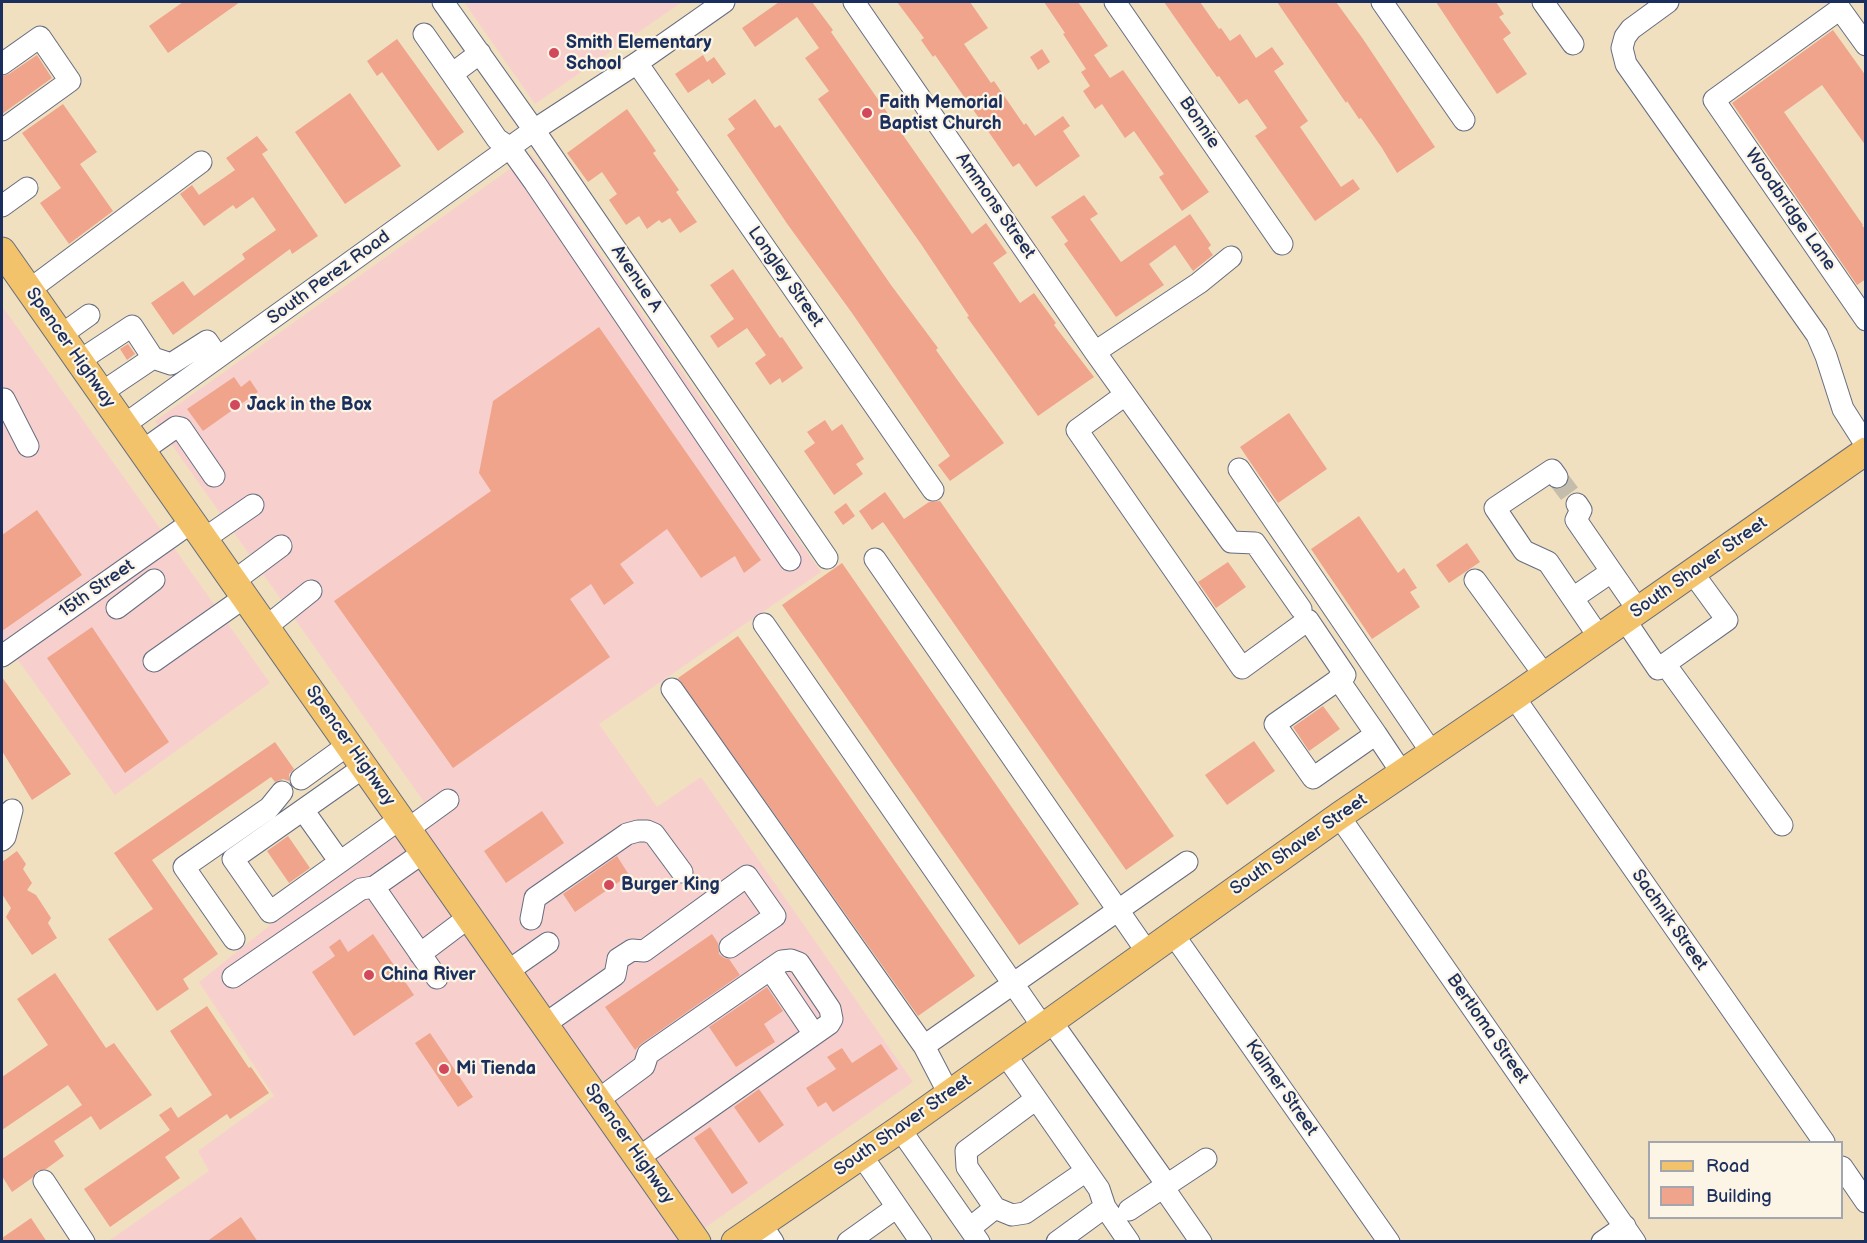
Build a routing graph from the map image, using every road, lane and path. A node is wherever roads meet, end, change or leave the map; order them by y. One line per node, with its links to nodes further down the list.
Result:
1 (443, 2): 12 (street, Avenue A)
2 (724, 2): 8 (street, South Perez Road)
3 (854, 2): 30 (street, Ammons Street)
4 (1115, 2): 23 (street, Bonnie)
5 (1382, 2): 16 (street)
6 (1543, 2): 10 (street)
7 (1668, 2): 38 (street)
8 (700, 10): 13 (street, South Perez Road)
9 (424, 34): 15 (street)
10 (1573, 45)
11 (1866, 45): 28 (street, Woodbridge Lane)
12 (480, 53): 15 (street); 18 (street, Avenue A)
13 (637, 63): 18 (street, South Perez Road); 45 (street, Longley Street)
14 (2, 64): 17 (street)
15 (452, 74): 19 (street)
16 (1464, 120)
17 (2, 130)
18 (534, 130): 19 (street, South Perez Road); 50 (street, Avenue A)
19 (510, 148): 31 (street, South Perez Road); 52 (street)
20 (201, 162): 26 (street)
21 (27, 188): 22 (street)
22 (2, 206)
23 (1282, 244)
24 (2, 251): 26 (main road, Spencer Highway)
25 (1231, 257): 30 (street)
26 (29, 290): 29 (main road, Spencer Highway)
27 (89, 315): 29 (street)
28 (1865, 319)
29 (61, 335): 33 (main road, Spencer Highway)
30 (1095, 352): 34 (street, Ammons Street)
31 (218, 357): 32 (street); 37 (street, South Perez Road)
32 (153, 358): 33 (street); 35 (street)
33 (79, 361): 35 (main road, Spencer Highway)
34 (1120, 388): 61 (street, Ammons Street); 70 (street)
35 (102, 393): 37 (main road, Spencer Highway)
36 (2, 398): 39 (street)
37 (124, 425): 40 (main road, Spencer Highway)
38 (1866, 445)
39 (28, 446)
40 (142, 451): 43 (street); 48 (main road, Spencer Highway)
41 (1866, 451): 54 (main road, South Shaver Street)
42 (1239, 469): 75 (street)
43 (214, 476)
44 (1557, 477): 59 (street)
45 (933, 490)
46 (1576, 504): 53 (street)
47 (254, 505): 48 (street, 15th Street)
48 (198, 530): 57 (main road, Spencer Highway); 66 (street, 15th Street)
49 (281, 546): 57 (street)
50 (827, 558)
51 (875, 559): 92 (street)
52 (790, 560)
53 (1611, 572): 59 (street); 62 (street)
54 (1692, 572): 62 (main road, South Shaver Street); 68 (street)
55 (154, 580): 60 (street)
56 (1475, 580): 69 (street)
57 (239, 589): 64 (main road, Spencer Highway); 67 (street)
58 (312, 591): 64 (street)
59 (1573, 598): 65 (street)
60 (117, 608)
61 (1301, 609)
62 (1631, 615): 65 (main road, South Shaver Street); 68 (street)
63 (764, 624): 104 (street)
64 (266, 627): 74 (main road, Spencer Highway)
65 (1599, 638): 69 (main road, South Shaver Street)
66 (2, 656)
67 (154, 661)
68 (1665, 664): 85 (street)
69 (1545, 676): 72 (main road, South Shaver Street)
70 (1338, 679): 73 (street); 73 (street)
71 (672, 689): 107 (street)
72 (1514, 697): 75 (main road, South Shaver Street); 113 (street, Sachnik Street)
73 (1376, 734): 77 (street)
74 (348, 745): 76 (main road, Spencer Highway); 78 (street)
75 (1432, 753): 77 (main road, South Shaver Street)
76 (364, 767): 82 (street); 84 (main road, Spencer Highway)
77 (1402, 774): 83 (main road, South Shaver Street)
78 (301, 779)
79 (282, 792): 96 (street)
80 (448, 800): 84 (street)
81 (12, 810): 86 (street)
82 (303, 810): 88 (street); 88 (street)
83 (1339, 816): 95 (main road, South Shaver Street); 127 (street, Bertloma Street)
84 (404, 824): 87 (main road, Spencer Highway); 88 (street)
85 (1782, 825)
86 (2, 840)
87 (424, 852): 91 (street); 93 (main road, Spencer Highway)
88 (340, 862)
89 (1187, 862): 92 (street)
90 (682, 872): 94 (street)
91 (374, 887): 100 (street); 102 (street)
92 (1118, 910): 99 (street); 104 (street)
93 (469, 917): 100 (street); 101 (main road, Spencer Highway)
94 (531, 919)
95 (1173, 934): 99 (main road, South Shaver Street); 137 (street, Kalmer Street)
96 (234, 939)
97 (548, 943): 101 (street)
98 (730, 947): 105 (street)
99 (1147, 952): 106 (main road, South Shaver Street)
100 (420, 954): 103 (street)
101 (508, 971): 105 (main road, Spencer Highway)
102 (233, 977)
103 (437, 978)
104 (1013, 984): 106 (street); 107 (street)
105 (545, 1024): 111 (main road, Spencer Highway)
106 (1047, 1024): 108 (main road, South Shaver Street); 120 (street)
107 (924, 1046): 109 (street)
108 (1005, 1054): 109 (main road, South Shaver Street); 110 (street)
109 (949, 1094): 112 (main road, South Shaver Street)
110 (1036, 1099): 118 (street); 124 (street)
111 (598, 1100): 115 (main road, Spencer Highway); 115 (street)
112 (900, 1129): 114 (main road, South Shaver Street); 128 (street)
113 (1823, 1141)
114 (862, 1156): 122 (street); 126 (main road, South Shaver Street)
115 (638, 1158): 130 (main road, Spencer Highway)
116 (1206, 1159): 120 (street)
117 (1843, 1168): 121 (street)
118 (1086, 1171): 123 (street); 124 (street)
119 (44, 1181): 129 (street)
120 (1165, 1186): 125 (street); 136 (street)
121 (1866, 1202)
122 (897, 1207): 132 (street); 133 (street)
123 (1105, 1207): 134 (street); 135 (street)
124 (995, 1208): 128 (street)
125 (1129, 1210)
126 (767, 1233): 131 (main road, South Shaver Street)
127 (1630, 1234): 138 (street)
128 (974, 1235)
129 (84, 1242)
130 (697, 1242)
131 (735, 1242)
132 (848, 1242)
133 (921, 1242)
134 (1057, 1242)
135 (1130, 1242)
136 (1201, 1242)
137 (1389, 1242)
138 (1602, 1242)

